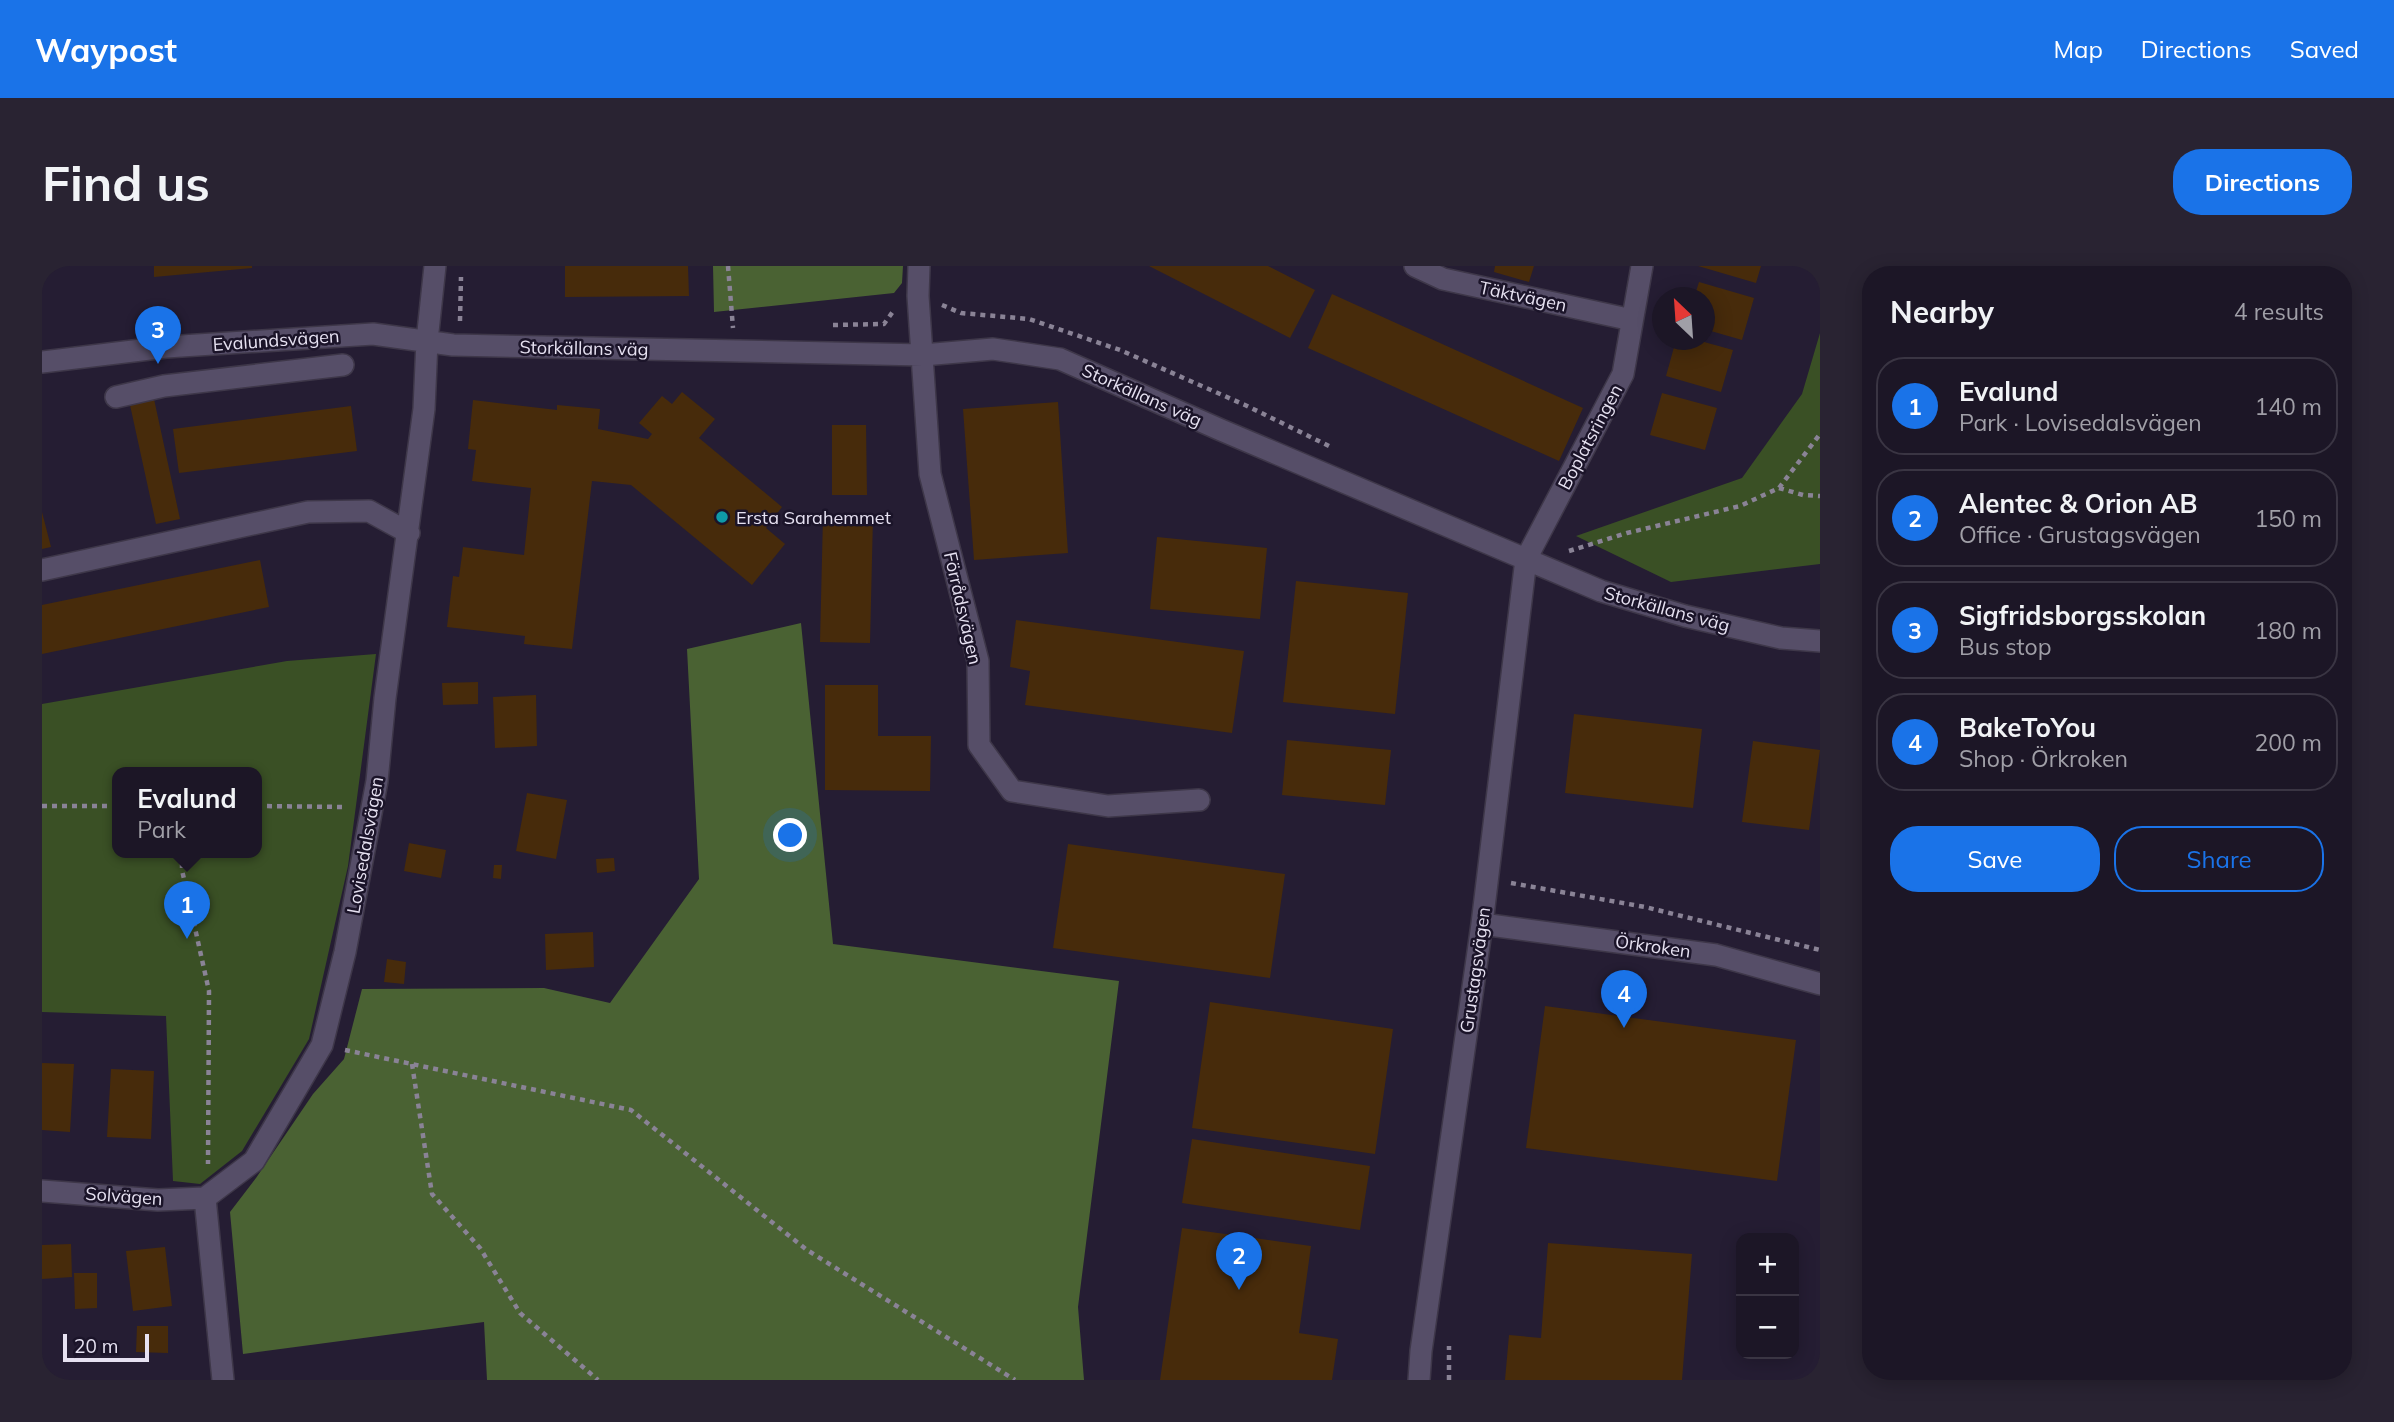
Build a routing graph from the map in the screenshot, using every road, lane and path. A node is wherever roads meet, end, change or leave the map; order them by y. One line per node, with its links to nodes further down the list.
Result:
1 (435, 266): 10 (street, Lovisedalsvägen)
2 (461, 266): 8 (path)
3 (728, 266): 9 (path)
4 (919, 266): 11 (street)
5 (1415, 266): 7 (street, Täktvägen)
6 (1643, 266): 7 (street, Boplatsringen)
7 (1632, 320): 20 (street, Boplatsringen)
8 (460, 324)
9 (733, 329)
10 (427, 341): 11 (street, Storkällans väg); 12 (street, Evalundsvägen); 18 (street, Lovisedalsvägen)
11 (923, 355): 20 (street, Storkällans väg); 23 (street, Förrådsvägen)
12 (42, 362)
13 (344, 365): 14 (street)
14 (116, 397)
15 (1820, 435): 16 (path)
16 (1779, 488): 17 (path); 19 (path)
17 (1820, 496)
18 (409, 533): 21 (street); 27 (street, Lovisedalsvägen)
19 (1566, 552)
20 (1526, 559): 22 (street, Storkällans väg); 30 (street, Grustagsvägen)
21 (42, 570)
22 (1820, 641)
23 (1199, 800)
24 (42, 806): 25 (path)
25 (112, 806)
26 (262, 806): 27 (path)
27 (372, 807): 33 (street, Lovisedalsvägen)
28 (182, 858): 35 (path)
29 (1510, 883): 31 (path)
30 (1482, 924): 32 (street, Örkroken); 41 (street, Grustagsvägen)
31 (1820, 950)
32 (1820, 984)
33 (322, 1045): 34 (path); 37 (street, Lovisedalsvägen)
34 (412, 1064): 39 (path); 40 (path)
35 (208, 1168)
36 (42, 1191): 37 (street, Solvägen)
37 (205, 1198): 38 (street)
38 (223, 1380)
39 (598, 1380)
40 (1015, 1380)
41 (1419, 1380)

